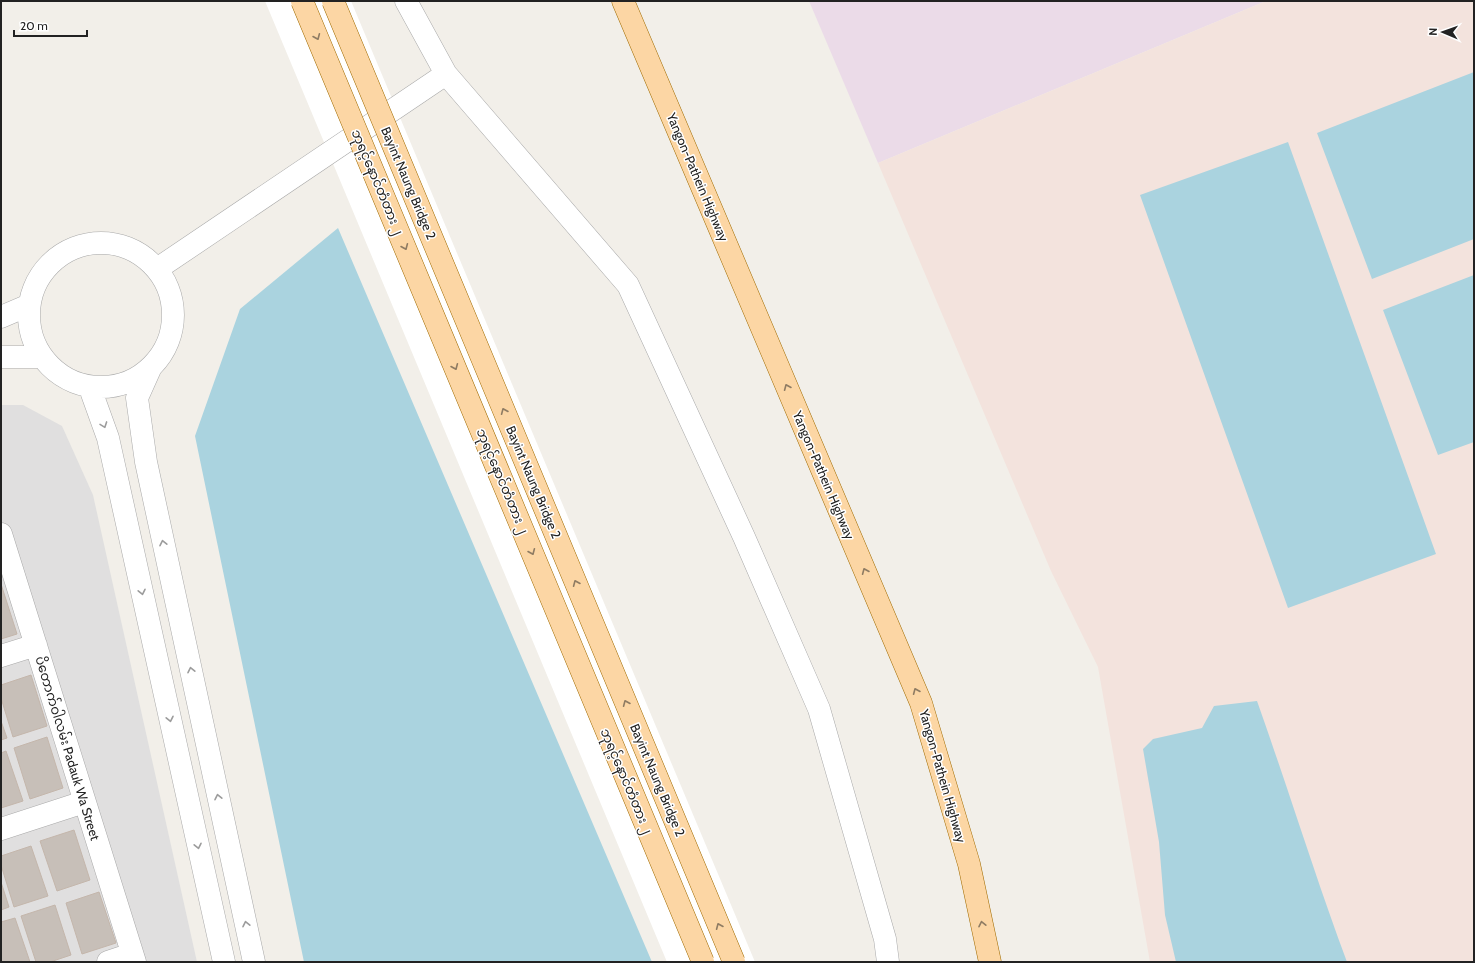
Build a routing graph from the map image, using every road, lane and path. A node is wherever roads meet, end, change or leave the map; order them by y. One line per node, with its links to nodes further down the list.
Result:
1 (302, 1): 22 (main road, ဘုရင့်နောင်တံတား ၂, one-way to 22, bridge)
2 (333, 1): 23 (main road, Bayint Naung Bridge 2, one-way to 2, bridge)
3 (406, 1): 5 (street)
4 (623, 1): 25 (main road, Yangon-Pathein Highway, one-way to 4)
5 (446, 74): 6 (street); 24 (street)
6 (157, 269): 7 (street); 11 (street)
7 (29, 305): 8 (street); 10 (street)
8 (1, 317)
9 (1, 357): 10 (street)
10 (41, 357): 12 (street)
11 (150, 369): 12 (street); 21 (street, one-way to 11)
12 (90, 388): 20 (street, one-way to 20)
13 (1, 534): 14 (street, ပိတောက်ဝါလမ်း Padauk Wa Street)
14 (36, 645): 15 (street); 16 (street, ပိတောက်ဝါလမ်း Padauk Wa Street)
15 (1, 656)
16 (84, 802): 17 (street); 18 (street, ပိတောက်ဝါလမ်း Padauk Wa Street)
17 (1, 829)
18 (134, 958): 19 (street)
19 (108, 962)
20 (224, 962)
21 (254, 962)
22 (703, 962)
23 (734, 962)
24 (888, 962)
25 (990, 962)

